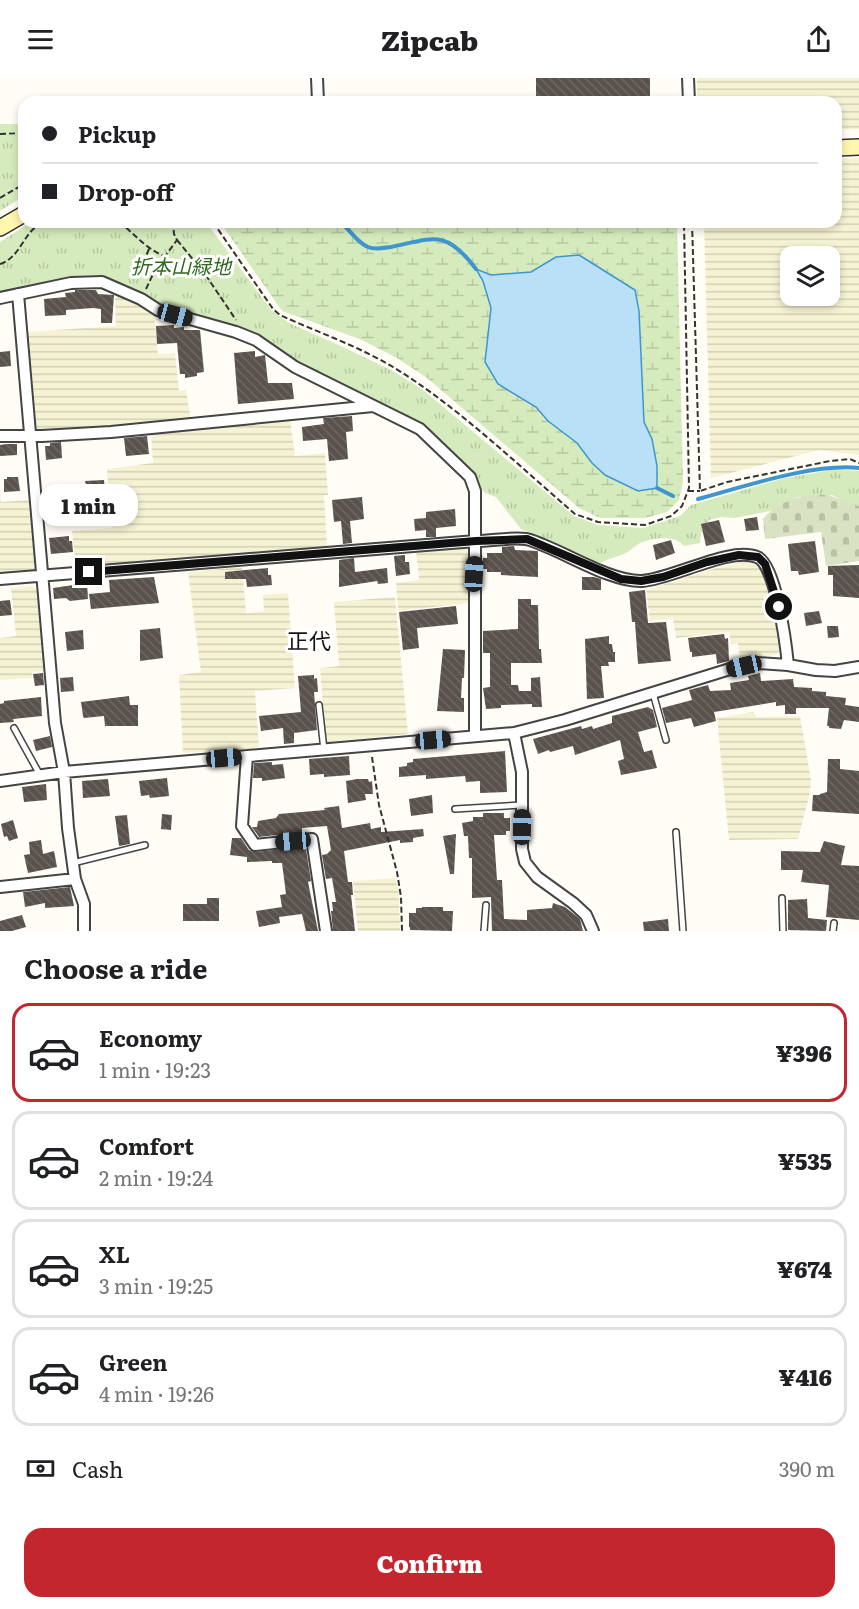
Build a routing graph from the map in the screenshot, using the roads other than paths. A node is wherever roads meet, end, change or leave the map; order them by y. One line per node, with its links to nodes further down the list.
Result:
1 (317, 78): 3 (street)
2 (688, 78): 4 (street)
3 (318, 96)
4 (689, 96)
5 (859, 147): 6 (main road)
6 (842, 148)
7 (18, 218): 8 (main road)
8 (0, 228)
9 (18, 294): 10 (street); 11 (street); 13 (street)
10 (0, 298)
11 (376, 406): 13 (street); 14 (street)
12 (0, 436): 13 (street)
13 (30, 436): 15 (street)
14 (476, 541): 15 (street); 17 (street); 23 (street)
15 (43, 575): 16 (street); 27 (street)
16 (0, 579)
17 (788, 665): 18 (street); 19 (street)
18 (859, 667)
19 (653, 692): 22 (street); 24 (lane)
20 (319, 705): 25 (lane)
21 (14, 728): 28 (lane)
22 (514, 733): 23 (street); 30 (street)
23 (475, 736): 25 (street)
24 (666, 740)
25 (324, 750): 26 (street)
26 (247, 756): 27 (street); 41 (street)
27 (64, 772): 28 (street); 34 (street)
28 (40, 775): 29 (street)
29 (0, 781)
30 (522, 805): 31 (lane); 43 (street)
31 (455, 809)
32 (676, 832): 44 (lane)
33 (145, 845): 34 (lane)
34 (73, 863): 35 (street)
35 (75, 879): 36 (street); 40 (street)
36 (0, 887)
37 (782, 898): 45 (lane)
38 (486, 905): 42 (lane)
39 (834, 923): 46 (lane)
40 (84, 931)
41 (326, 931)
42 (484, 931)
43 (593, 931)
44 (682, 931)
45 (783, 931)
46 (833, 931)

